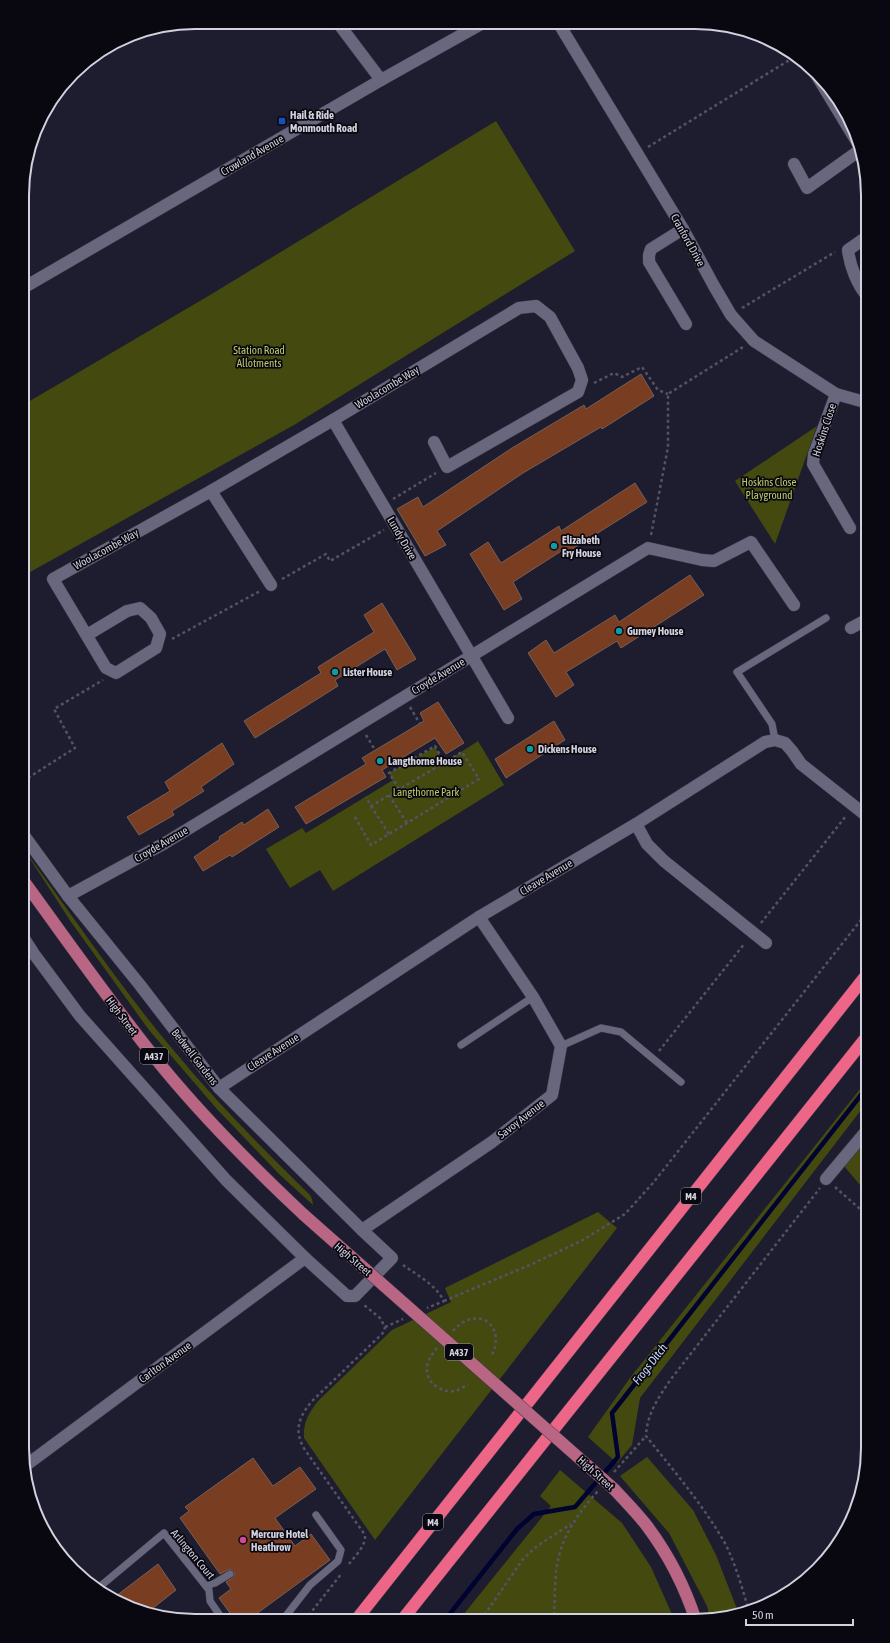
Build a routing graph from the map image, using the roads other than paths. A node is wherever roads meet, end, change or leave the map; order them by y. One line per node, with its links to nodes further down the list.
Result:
1 (343, 29): 4 (street)
2 (472, 29): 4 (street, Crowland Avenue)
3 (562, 29): 7 (street, Cranford Drive)
4 (381, 80): 9 (street, Crowland Avenue)
5 (855, 153): 6 (street)
6 (794, 164)
7 (683, 229): 11 (street); 12 (street, Cranford Drive)
8 (861, 241): 10 (street)
9 (29, 285)
10 (861, 286)
11 (686, 324)
12 (836, 394): 13 (street, Cranford Drive); 17 (street, Hoskins Close)
13 (861, 401)
14 (333, 420): 15 (street, Woolacombe Way); 16 (street, Woolacombe Way); 24 (street, Lundy Drive)
15 (434, 442)
16 (211, 491): 18 (street); 23 (street, Woolacombe Way)
17 (850, 528)
18 (271, 585)
19 (794, 605): 24 (street, Croyde Avenue)
20 (826, 618): 26 (lane)
21 (861, 623): 22 (street)
22 (851, 628)
23 (87, 635): 23 (street, Woolacombe Way)
24 (471, 656): 25 (street, Lundy Drive); 31 (street, Croyde Avenue)
25 (508, 718)
26 (775, 740): 27 (street); 28 (street, Cleave Avenue)
27 (861, 811)
28 (636, 824): 32 (street, Cleave Avenue); 33 (street)
29 (29, 842): 31 (street, Bedwell Gardens)
30 (29, 888): 55 (main road, High Street / A437, bridge)
31 (68, 896): 41 (street, Bedwell Gardens)
32 (479, 917): 36 (street); 41 (street, Cleave Avenue)
33 (766, 943)
34 (29, 946): 45 (street)
35 (861, 982): 53 (highway, M4)
36 (533, 997): 38 (lane); 39 (street)
37 (861, 1043): 54 (highway)
38 (461, 1045)
39 (562, 1046): 40 (lane); 44 (street, Savoy Avenue)
40 (681, 1082)
41 (219, 1088): 44 (street, Bedwell Gardens)
42 (861, 1137): 43 (street)
43 (826, 1179)
44 (362, 1230): 45 (street, Bedwell Gardens)
45 (306, 1258): 46 (street, Carlton Avenue)
46 (29, 1463)
47 (316, 1515): 52 (lane)
48 (230, 1574): 50 (lane)
49 (102, 1585): 50 (lane, Arlington Court)
50 (206, 1586): 51 (lane, Arlington Court)
51 (219, 1614)
52 (287, 1614)
53 (361, 1614)
54 (407, 1614)
55 (694, 1614)

